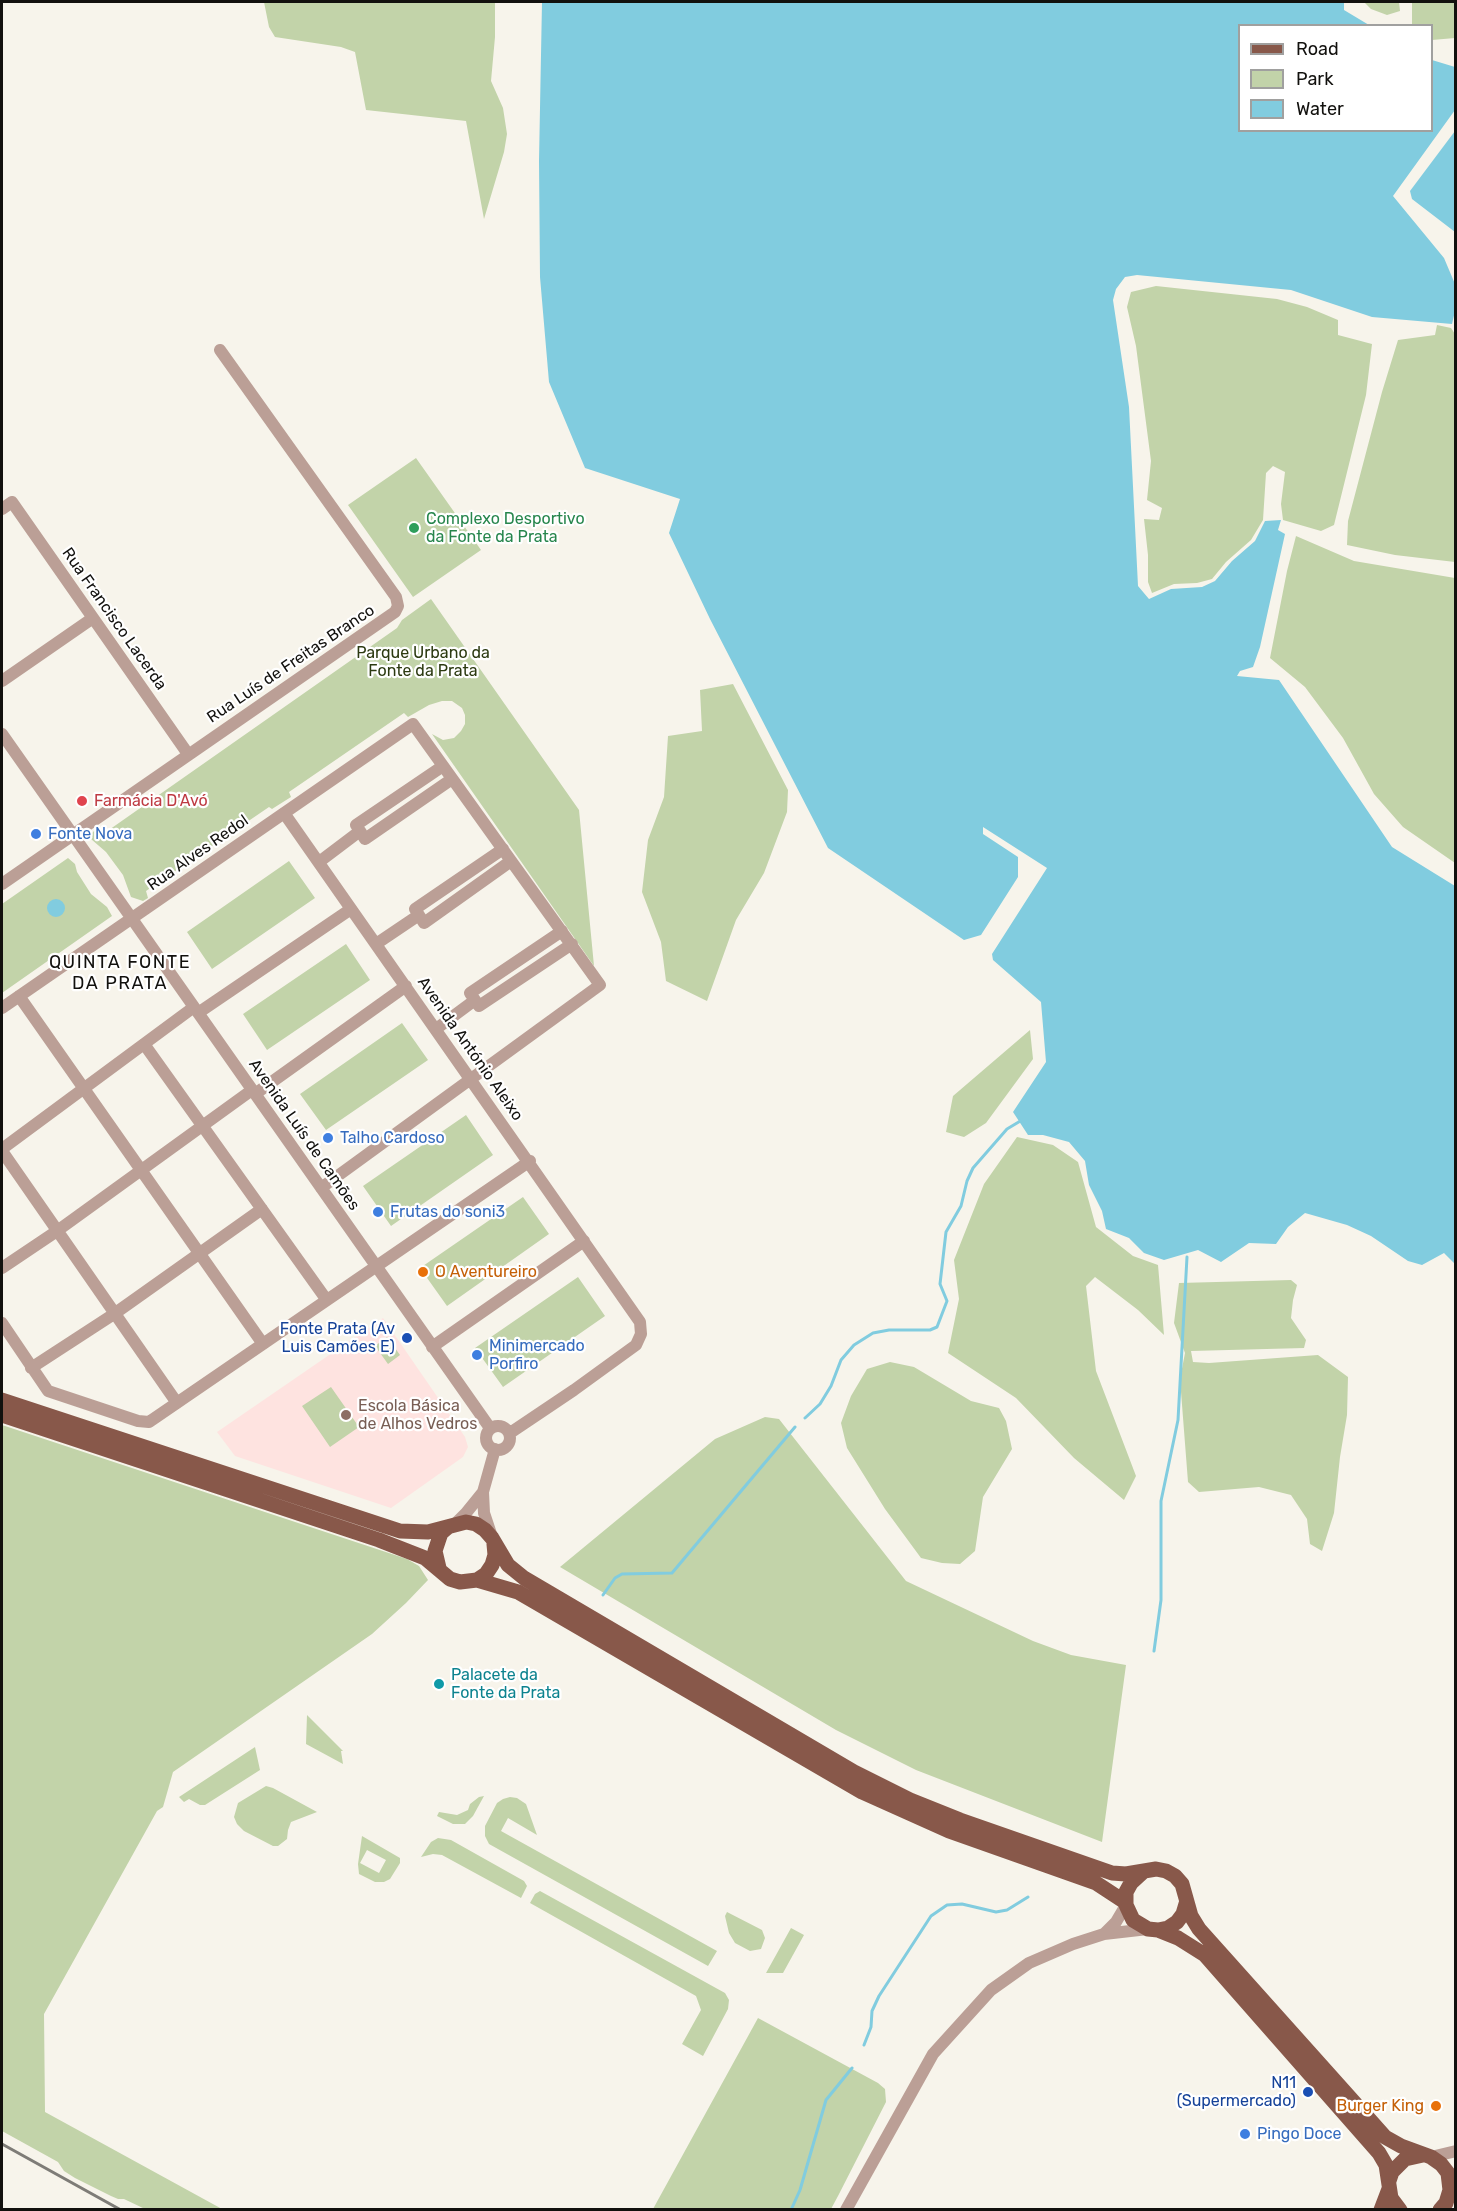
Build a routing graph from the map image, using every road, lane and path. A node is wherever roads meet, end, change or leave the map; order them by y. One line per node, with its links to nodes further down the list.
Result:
1 (220, 350): 6 (street, Rua Luís de Freitas Branco)
2 (7, 506): 3 (street, Rua Francisco Lacerda)
3 (93, 618): 4 (street); 6 (street, Rua Francisco Lacerda)
4 (2, 681)
5 (2, 734): 11 (street, Avenida Luís de Camões)
6 (188, 754): 11 (street, Rua Luís de Freitas Branco)
7 (444, 766): 8 (street); 9 (street, Rua Alves Redol); 10 (street)
8 (452, 778): 10 (street); 12 (street)
9 (284, 813): 14 (street, Avenida António Aleixo); 18 (street, Rua Alves Redol)
10 (360, 831): 14 (street)
11 (72, 834): 15 (street, Rua Luís de Freitas Branco); 18 (street, Avenida Luís de Camões)
12 (503, 849): 13 (street); 17 (street)
13 (512, 861): 17 (street); 19 (street)
14 (319, 862): 16 (street, Avenida António Aleixo)
15 (2, 884)
16 (351, 909): 20 (street, Avenida António Aleixo); 26 (street)
17 (419, 915): 20 (street)
18 (132, 919): 23 (street, Rua Alves Redol); 26 (street, Avenida Luís de Camões)
19 (562, 931): 21 (street); 24 (street)
20 (376, 944): 22 (street, Avenida António Aleixo)
21 (572, 944): 24 (street); 29 (street)
22 (406, 986): 27 (street, Avenida António Aleixo); 31 (street)
23 (19, 996): 25 (street, Rua Alves Redol); 30 (street)
24 (475, 1000): 27 (street)
25 (2, 1008)
26 (196, 1010): 28 (street); 31 (street, Avenida Luís de Camões)
27 (436, 1029): 29 (street, Avenida António Aleixo)
28 (144, 1044): 30 (street); 32 (street)
29 (470, 1078): 34 (street, Avenida António Aleixo); 36 (street)
30 (83, 1088): 33 (street); 35 (street)
31 (253, 1092): 32 (street); 36 (street, Avenida Luís de Camões)
32 (203, 1126): 35 (street); 37 (street)
33 (2, 1150): 38 (street)
34 (530, 1161): 39 (street, Avenida António Aleixo); 41 (street)
35 (140, 1171): 38 (street); 40 (street)
36 (321, 1188): 41 (street, Avenida Luís de Camões)
37 (262, 1209): 40 (street); 43 (street)
38 (57, 1231): 42 (street); 44 (street)
39 (584, 1241): 47 (street); 53 (street, Avenida António Aleixo)
40 (200, 1253): 44 (street); 46 (street)
41 (376, 1267): 43 (street); 47 (street, Avenida Luís de Camões)
42 (2, 1268)
43 (326, 1299): 46 (street)
44 (114, 1314): 48 (street); 50 (street)
45 (2, 1323): 48 (street)
46 (263, 1344): 50 (street)
47 (432, 1347): 52 (street, Avenida Luís de Camões)
48 (32, 1368): 50 (street)
49 (2, 1400): 56 (main road)
50 (177, 1403)
51 (2, 1415): 58 (main road)
52 (490, 1428): 53 (street); 54 (street)
53 (510, 1433): 54 (street)
54 (495, 1449): 55 (street)
55 (483, 1492): 56 (street); 57 (street)
56 (452, 1525): 57 (main road); 58 (main road)
57 (493, 1541): 59 (main road); 60 (main road)
58 (439, 1568): 59 (main road)
59 (477, 1580): 61 (main road)
60 (1146, 1871): 61 (main road); 62 (main road)
61 (1126, 1904): 63 (main road); 64 (street)
62 (1186, 1904): 63 (main road); 66 (main road)
63 (1153, 1930): 64 (street); 68 (main road)
64 (1104, 1934): 70 (street)
65 (1455, 2151): 66 (street)
66 (1427, 2156): 68 (main road); 69 (main road)
67 (1455, 2168): 69 (street)
68 (1389, 2185): 71 (main road); 72 (main road)
69 (1451, 2196): 73 (main road)
70 (846, 2210)
71 (1381, 2210)
72 (1400, 2210)
73 (1440, 2210)

